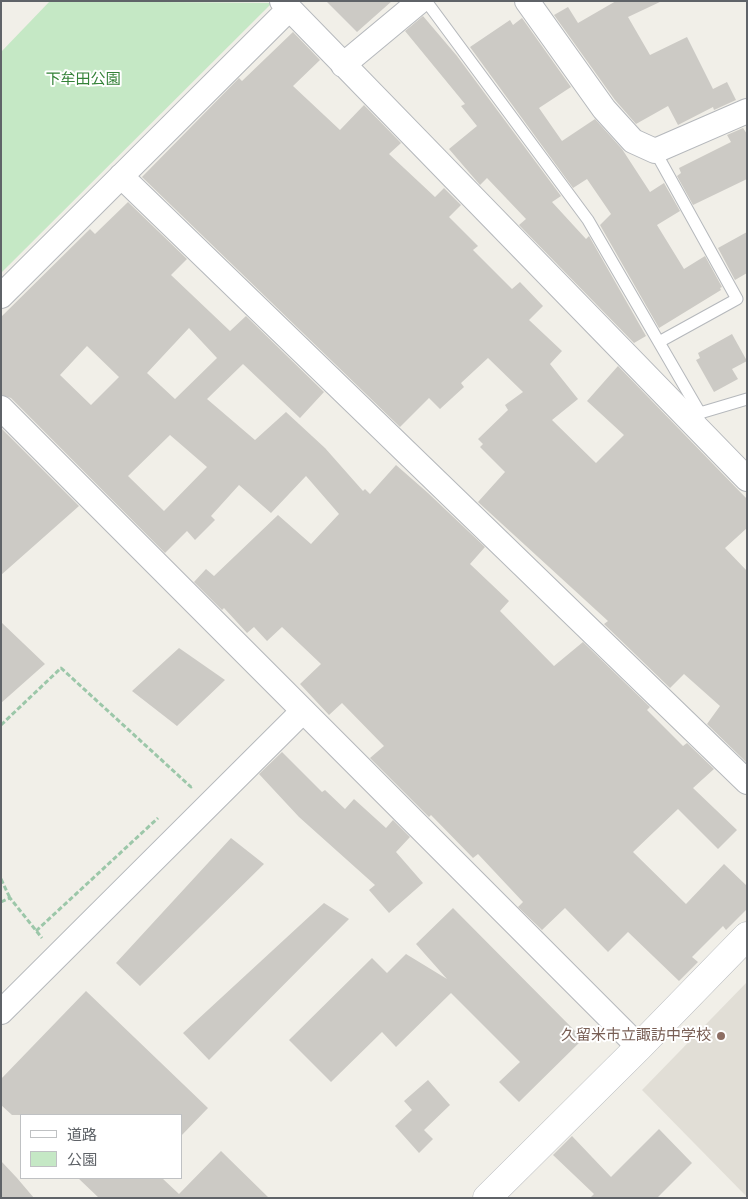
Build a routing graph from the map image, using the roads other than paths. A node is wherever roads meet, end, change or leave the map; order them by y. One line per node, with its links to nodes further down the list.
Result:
1 (420, 1): 5 (street)
2 (426, 1): 10 (lane)
3 (528, 1): 7 (street)
4 (285, 5): 5 (street); 8 (street)
5 (343, 65): 13 (street)
6 (747, 111): 7 (street)
7 (655, 151): 10 (lane)
8 (121, 176): 9 (street); 16 (street)
9 (1, 296)
10 (659, 342): 13 (lane)
11 (747, 399): 13 (lane)
12 (1, 408): 15 (street)
13 (698, 421): 14 (street)
14 (747, 479)
15 (303, 711): 18 (street); 19 (street)
16 (747, 782)
17 (747, 936): 19 (street)
18 (1, 1012)
19 (639, 1047): 20 (street)
20 (487, 1198)

